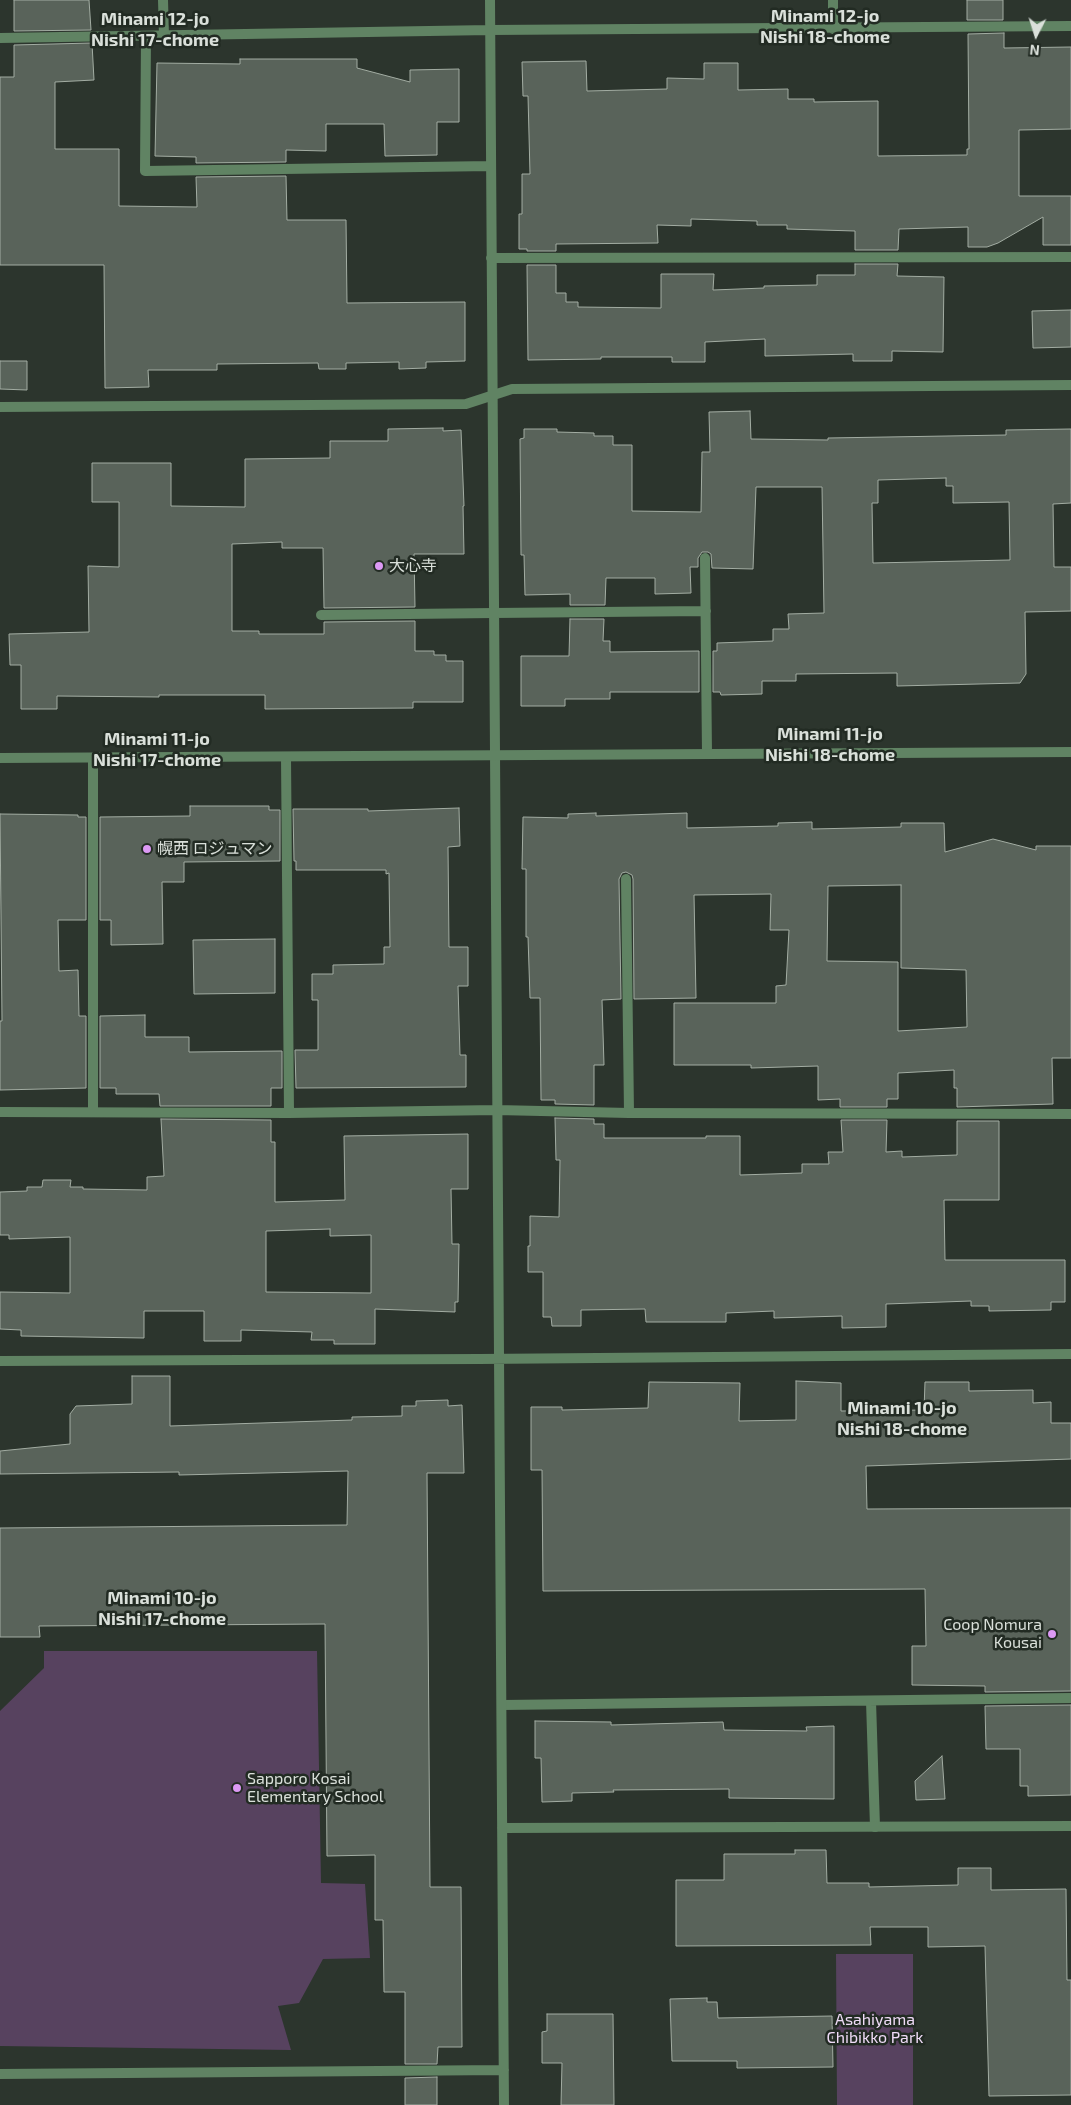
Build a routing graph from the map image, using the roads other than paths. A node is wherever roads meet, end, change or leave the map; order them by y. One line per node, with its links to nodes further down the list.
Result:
1 (163, 0): 8 (street)
2 (490, 0): 6 (street)
3 (832, 0): 5 (street)
4 (1071, 26): 5 (street)
5 (833, 29): 6 (street)
6 (490, 30): 8 (street); 10 (street)
7 (146, 36): 8 (street); 9 (street); 10 (street)
8 (164, 36)
9 (0, 38)
10 (491, 166): 12 (street)
11 (1071, 257): 12 (street)
12 (492, 258): 14 (street)
13 (1071, 385): 14 (street)
14 (493, 397): 15 (street); 18 (street)
15 (0, 406)
16 (705, 558): 17 (street)
17 (706, 611): 18 (street); 21 (street)
18 (494, 613): 19 (street); 22 (street)
19 (322, 615)
20 (1071, 752): 21 (street)
21 (708, 754): 22 (street)
22 (495, 755): 23 (street); 27 (street)
23 (286, 757): 25 (street); 30 (street)
24 (0, 758): 25 (street)
25 (93, 758): 29 (street)
26 (626, 879): 31 (street)
27 (497, 1110): 30 (street); 31 (street); 34 (street)
28 (0, 1112): 29 (street)
29 (93, 1112): 30 (street)
30 (289, 1113)
31 (629, 1113): 32 (street)
32 (1071, 1114)
33 (1071, 1354): 34 (street)
34 (499, 1359): 35 (street); 38 (street)
35 (0, 1361)
36 (1071, 1698): 37 (street)
37 (871, 1701): 38 (street); 40 (street)
38 (502, 1706): 41 (street)
39 (1071, 1826): 40 (street)
40 (875, 1827): 41 (street)
41 (502, 1828): 42 (street)
42 (504, 2070): 43 (street); 44 (street)
43 (0, 2074)
44 (504, 2105)

